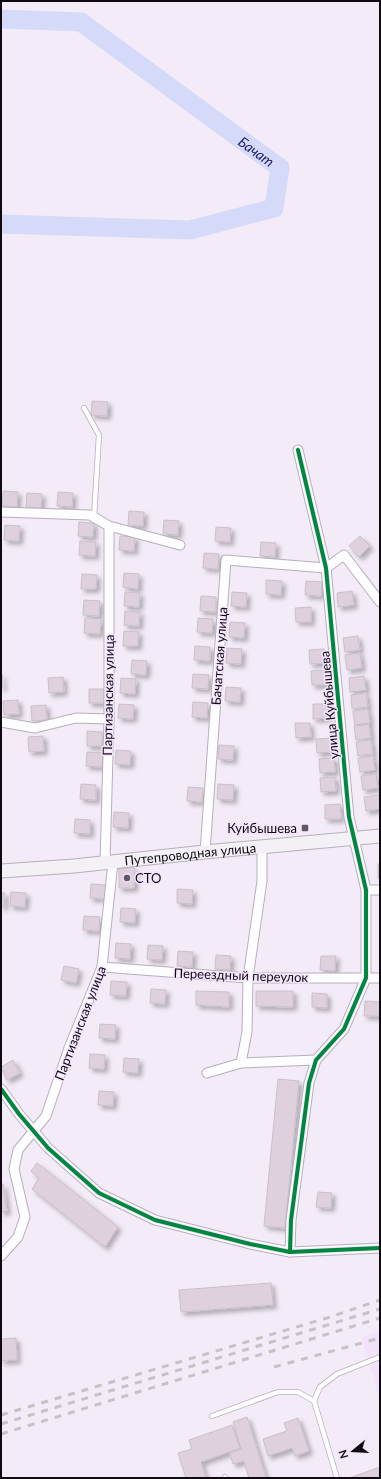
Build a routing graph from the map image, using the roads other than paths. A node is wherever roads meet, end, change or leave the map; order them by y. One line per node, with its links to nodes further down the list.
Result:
1 (84, 408): 4 (lane)
2 (298, 450): 7 (street, улица Куйбышева)
3 (1, 512): 4 (street)
4 (94, 518): 5 (street)
5 (109, 526): 6 (street); 9 (street, Партизанская улица)
6 (180, 545)
7 (326, 568): 8 (street); 12 (street, улица Куйбышева); 14 (street, Бачатская улица)
8 (380, 602)
9 (109, 719): 10 (street); 15 (street, Партизанская улица)
10 (1, 722)
11 (380, 836): 12 (main road, Путепроводная улица)
12 (356, 839): 13 (main road, Путепроводная улица); 17 (street, улица Куйбышева)
13 (262, 847): 14 (main road, Путепроводная улица); 20 (street)
14 (205, 852): 15 (main road, Путепроводная улица)
15 (109, 863): 16 (main road, Путепроводная улица); 19 (street, Партизанская улица)
16 (1, 871)
17 (366, 890): 18 (street); 21 (street, улица Куйбышева)
18 (380, 890)
19 (102, 967): 20 (street, Переездный переулок); 27 (street, Партизанская улица)
20 (248, 978): 21 (street, Переездный переулок); 24 (street)
21 (366, 978): 22 (street, Переездный переулок); 23 (street)
22 (380, 978)
23 (316, 1060): 24 (street); 29 (street)
24 (240, 1063): 25 (street)
25 (207, 1073)
26 (1, 1089): 27 (street)
27 (34, 1132): 29 (street); 30 (street, Партизанская улица)
28 (380, 1248): 29 (street)
29 (290, 1252)
30 (1, 1256)
31 (380, 1357): 32 (lane)
32 (314, 1401): 33 (lane); 34 (lane)
33 (212, 1416)
34 (337, 1478)

